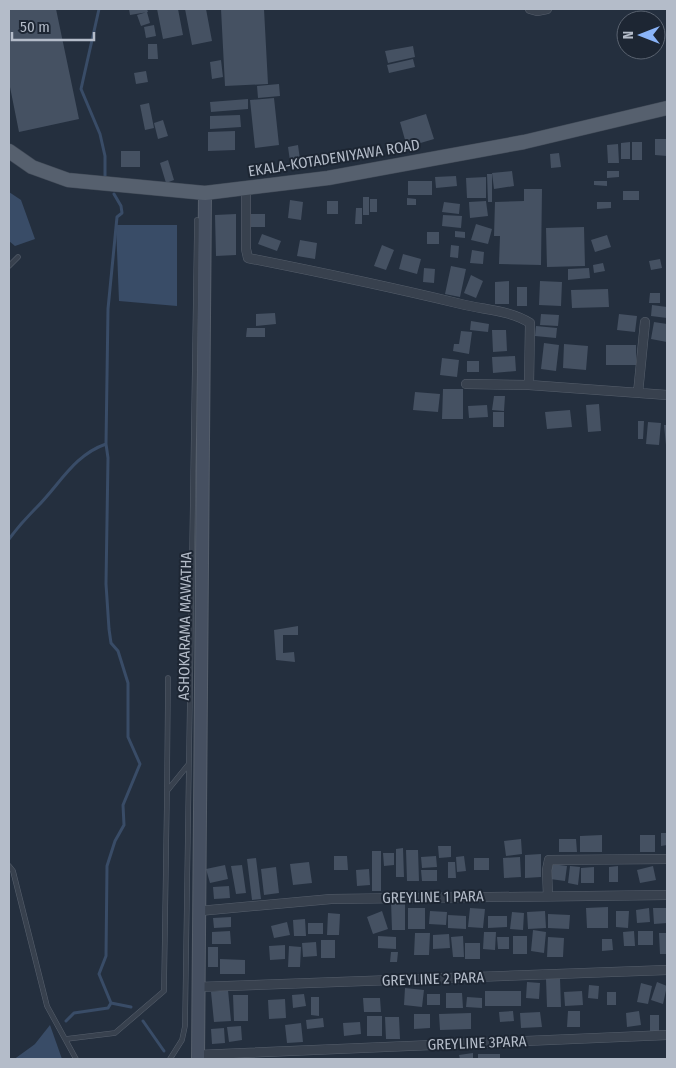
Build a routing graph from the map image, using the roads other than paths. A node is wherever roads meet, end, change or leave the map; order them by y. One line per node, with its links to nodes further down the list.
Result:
1 (530, 9): 2 (street)
2 (547, 9)
3 (667, 108): 5 (main road, EKALA-KOTADENIYAWA ROAD)
4 (9, 151): 6 (main road, EKALA-KOTADENIYAWA ROAD)
5 (246, 189): 6 (main road, EKALA-KOTADENIYAWA ROAD); 12 (street)
6 (205, 193): 22 (street, ASHOKARAMA MAWATHA)
7 (197, 220): 16 (lane)
8 (18, 257): 9 (lane)
9 (9, 266)
10 (645, 322): 13 (street)
11 (466, 384): 12 (street)
12 (529, 385): 13 (street)
13 (638, 393): 14 (street)
14 (667, 395)
15 (168, 678): 17 (lane)
16 (188, 765): 17 (lane); 29 (lane)
17 (167, 791): 26 (lane)
18 (667, 859): 20 (street)
19 (9, 866): 26 (lane)
20 (548, 896): 21 (street, GREYLINE 1 PARA); 22 (street, GREYLINE 1 PARA)
21 (667, 896)
22 (199, 911): 24 (street, ASHOKARAMA MAWATHA)
23 (667, 970): 24 (street, GREYLINE 2 PARA)
24 (198, 987): 27 (street, ASHOKARAMA MAWATHA)
25 (667, 1035): 27 (street, GREYLINE 3PARA)
26 (66, 1039): 28 (lane)
27 (198, 1057)
28 (76, 1059)
29 (170, 1059)

